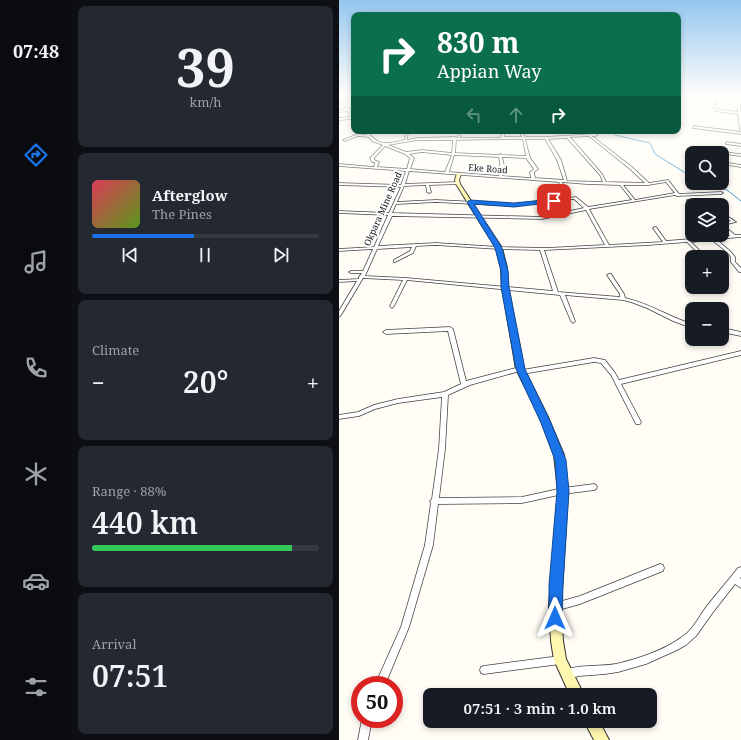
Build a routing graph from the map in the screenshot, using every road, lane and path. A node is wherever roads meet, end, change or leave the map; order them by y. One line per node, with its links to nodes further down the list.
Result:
1 (718, 130): 2 (street)
2 (741, 132)
3 (406, 134): 18 (street)
4 (432, 134): 12 (street)
5 (459, 134): 13 (street)
6 (503, 134): 16 (street)
7 (521, 134): 14 (street)
8 (595, 134): 10 (street)
9 (369, 136): 17 (street); 20 (street)
10 (590, 136): 11 (street); 30 (street)
11 (568, 137): 15 (street); 41 (street)
12 (431, 138): 13 (street); 18 (street)
13 (457, 138): 16 (street); 23 (street)
14 (523, 138): 15 (street); 16 (street); 27 (street)
15 (546, 138): 40 (street)
16 (502, 139)
17 (344, 140)
18 (405, 140): 20 (street)
19 (727, 143): 21 (street)
20 (384, 145): 22 (street); 32 (street)
21 (741, 145)
22 (407, 153): 23 (street); 34 (street, Okpara Mine Road)
23 (453, 154): 25 (street); 35 (street)
24 (729, 154): 26 (street)
25 (500, 155): 27 (street); 36 (street)
26 (741, 155)
27 (527, 157): 38 (street)
28 (339, 165): 32 (street, Eke Road)
29 (729, 165): 31 (street)
30 (628, 166): 33 (street); 45 (street)
31 (741, 166)
32 (375, 167): 34 (street, Eke Road)
33 (623, 167)
34 (409, 170): 35 (street, Eke Road); 46 (street, Okpara Mine Road)
35 (447, 172): 37 (street, Eke Road)
36 (500, 177): 37 (street, Eke Road); 38 (street, Eke Road)
37 (459, 178): 44 (street); 52 (main road)
38 (533, 179): 39 (street, Eke Road)
39 (560, 181): 40 (street, Eke Road); 50 (street)
40 (566, 182): 41 (street, Eke Road)
41 (605, 183): 42 (street, Eke Road)
42 (620, 183): 45 (street, Eke Road); 51 (street)
43 (339, 184): 46 (street)
44 (427, 184): 46 (street); 47 (street)
45 (648, 184): 49 (street, Eke Road)
46 (403, 185): 53 (street, Okpara Mine Road)
47 (429, 192)
48 (721, 193): 49 (street)
49 (677, 195): 51 (street)
50 (566, 198): 52 (street); 54 (street)
51 (634, 200): 54 (street)
52 (470, 202): 53 (street); 57 (main road)
53 (395, 203): 56 (street, Okpara Mine Road)
54 (587, 208): 57 (street); 70 (street)
55 (339, 212): 56 (street)
56 (391, 214): 57 (street); 72 (street, Okpara Mine Road)
57 (480, 217): 71 (main road)
58 (729, 219): 59 (street)
59 (729, 223)
60 (655, 228): 66 (street)
61 (729, 232): 63 (street)
62 (729, 236): 63 (street)
63 (733, 236): 64 (street)
64 (741, 236)
65 (685, 240): 66 (street)
66 (665, 242): 70 (street)
67 (689, 242): 75 (street)
68 (716, 242): 77 (street)
69 (415, 245): 71 (street); 72 (street); 76 (street)
70 (607, 245): 73 (street)
71 (499, 248): 73 (street); 84 (main road)
72 (375, 249): 74 (street); 79 (street, Okpara Mine Road)
73 (542, 249): 85 (street)
74 (339, 250)
75 (697, 250)
76 (395, 261)
77 (741, 270)
78 (351, 272): 79 (street)
79 (365, 272): 81 (street, Okpara Mine Road)
80 (609, 275): 87 (street)
81 (361, 278): 82 (street); 83 (street); 89 (street, Okpara Mine Road)
82 (406, 279): 84 (street); 88 (street)
83 (339, 280)
84 (505, 287): 85 (street); 96 (main road)
85 (556, 292): 86 (street)
86 (562, 293): 87 (street); 90 (street)
87 (623, 299): 91 (street)
88 (392, 306)
89 (339, 315)
90 (573, 321)
91 (685, 324)
92 (729, 331): 94 (street)
93 (386, 332): 98 (street)
94 (741, 334)
95 (741, 353): 97 (street)
96 (521, 370): 97 (street); 98 (street); 103 (main road)
97 (617, 383): 101 (street)
98 (464, 384): 99 (street)
99 (445, 394): 100 (street); 104 (street)
100 (339, 417)
101 (638, 422)
102 (594, 487): 103 (street)
103 (563, 491): 104 (street); 108 (main road)
104 (434, 501): 112 (street)
105 (660, 568): 108 (street)
106 (741, 571): 107 (street)
107 (738, 581): 111 (street)
108 (555, 607): 109 (main road)
109 (560, 660): 110 (street); 111 (main road)
110 (484, 670)
111 (566, 674): 113 (main road)
112 (384, 676)
113 (573, 688)
114 (365, 728): 116 (street)
115 (595, 728): 117 (main road)
116 (363, 740)
117 (602, 740)

